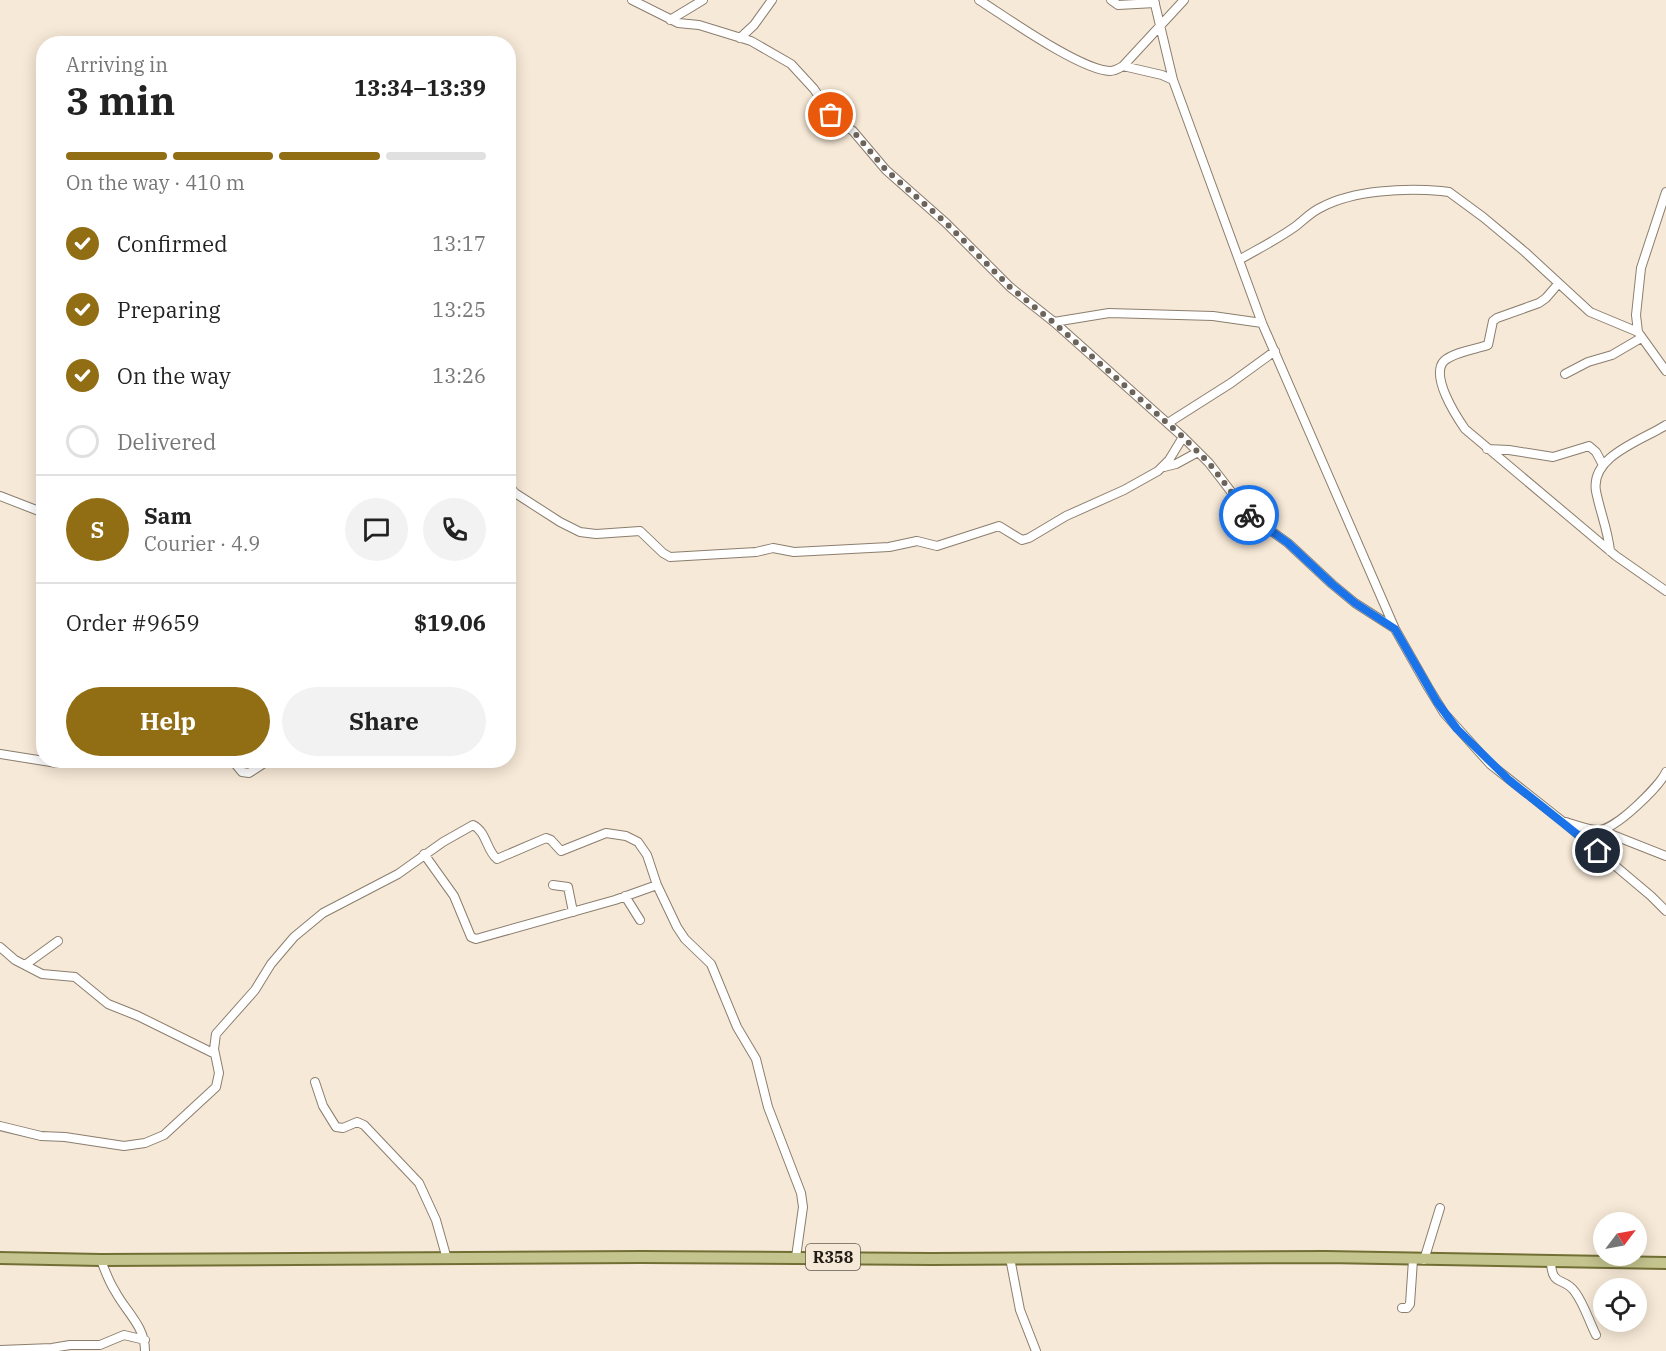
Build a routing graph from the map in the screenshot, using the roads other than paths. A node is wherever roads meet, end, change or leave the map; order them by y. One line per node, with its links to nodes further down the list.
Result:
1 (633, 0): 8 (street)
2 (703, 0): 8 (street)
3 (772, 0): 10 (street)
4 (979, 0): 11 (street)
5 (1110, 0): 7 (street)
6 (1184, 0): 9 (street)
7 (1154, 2): 9 (street)
8 (670, 20): 10 (street)
9 (1160, 26): 11 (street); 12 (street)
10 (740, 38): 16 (street)
11 (1123, 66): 12 (street)
12 (1173, 80): 14 (street)
13 (1666, 192): 18 (street)
14 (1239, 260): 15 (street); 17 (street)
15 (1558, 284): 18 (street); 25 (street)
16 (1053, 322): 17 (street); 22 (street)
17 (1262, 323): 19 (street)
18 (1639, 335): 20 (street); 21 (street)
19 (1275, 351): 22 (street); 34 (street)
20 (1666, 371)
21 (1565, 374)
22 (1168, 423): 24 (street)
23 (1666, 425): 27 (street)
24 (1183, 437): 26 (street); 28 (street)
25 (1487, 449): 27 (street); 32 (street)
26 (1198, 452): 28 (street); 34 (street)
27 (1603, 465): 32 (street)
28 (1163, 467): 29 (street)
29 (516, 494)
30 (0, 496): 31 (street)
31 (36, 510)
32 (1610, 551): 33 (street)
33 (1666, 591)
34 (1395, 629): 40 (street)
35 (0, 754): 36 (street)
36 (36, 760)
37 (239, 768): 38 (street)
38 (257, 768)
39 (1666, 772): 41 (street)
40 (1562, 821): 41 (street); 47 (street)
41 (1600, 830): 43 (street)
42 (424, 854): 45 (street); 48 (street); 53 (street)
43 (1666, 856)
44 (553, 885): 48 (street)
45 (657, 885): 46 (street); 57 (street)
46 (625, 896): 48 (street); 49 (street)
47 (1666, 911)
48 (573, 912)
49 (640, 920)
50 (58, 941): 52 (street)
51 (0, 947): 52 (street)
52 (25, 964): 53 (street)
53 (215, 1054): 55 (street)
54 (315, 1082): 60 (street)
55 (0, 1126)
56 (1440, 1208): 62 (street)
57 (796, 1257): 59 (main road, R358); 60 (main road, R358)
58 (0, 1258): 61 (main road, R358)
59 (1010, 1258): 62 (main road, R358); 70 (street)
60 (447, 1259): 61 (main road, R358)
61 (101, 1260): 67 (street)
62 (1418, 1260): 63 (main road, R358); 65 (street)
63 (1551, 1262): 64 (main road, R358); 66 (street)
64 (1666, 1263)
65 (1402, 1308)
66 (1596, 1335)
67 (145, 1340): 68 (street); 69 (street)
68 (0, 1350)
69 (145, 1351)
70 (1036, 1351)

